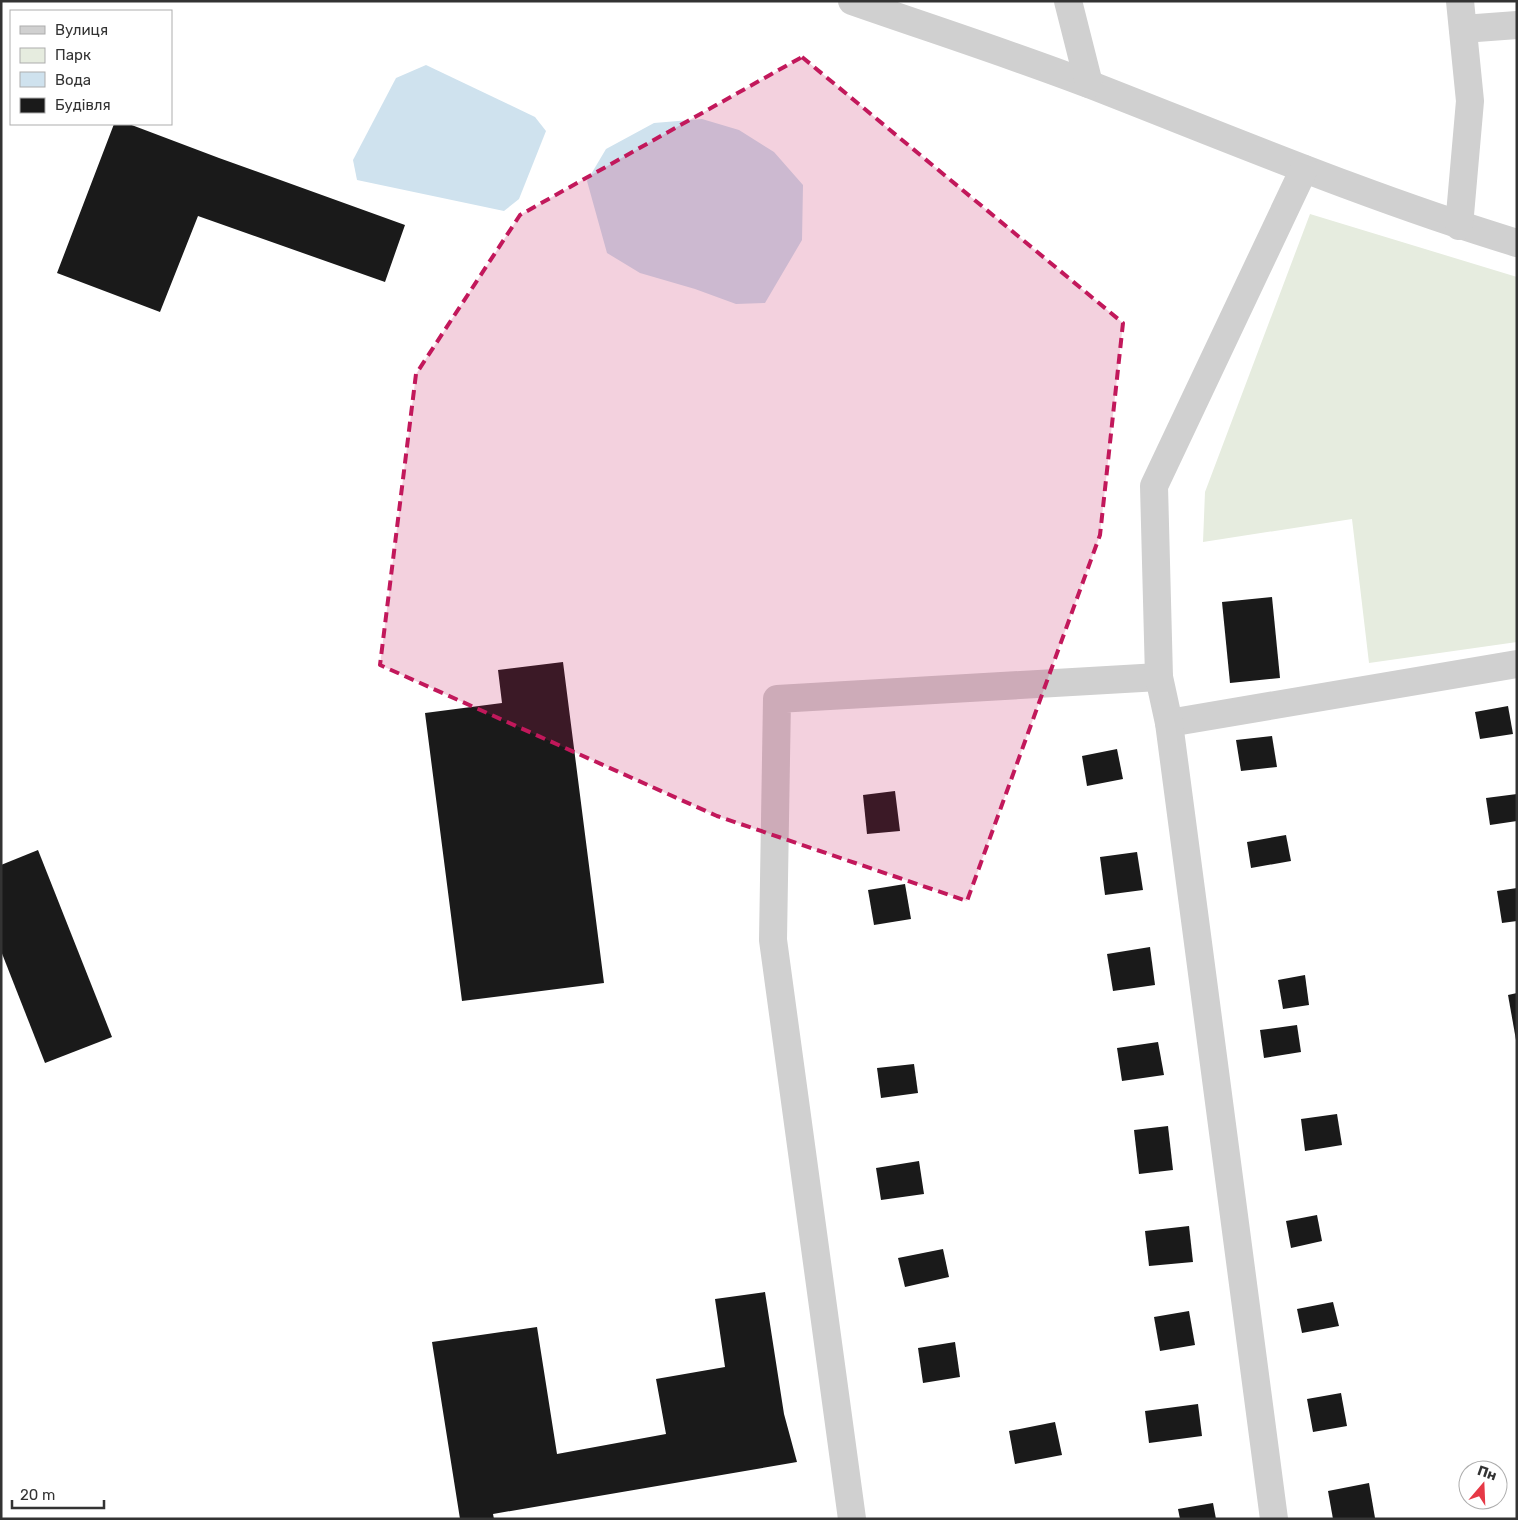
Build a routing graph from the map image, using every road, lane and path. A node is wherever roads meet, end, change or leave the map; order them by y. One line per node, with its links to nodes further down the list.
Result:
1 (852, 1): 6 (street)
2 (1068, 1): 6 (street)
3 (1460, 1): 5 (street)
4 (1517, 25): 5 (street)
5 (1463, 29): 8 (street)
6 (1089, 84): 7 (street)
7 (1304, 169): 8 (street); 11 (street)
8 (1459, 226): 9 (street)
9 (1517, 243)
10 (1517, 664): 12 (street)
11 (1159, 677): 12 (street); 13 (street)
12 (1169, 724): 14 (street)
13 (852, 1519)
14 (1274, 1519)

